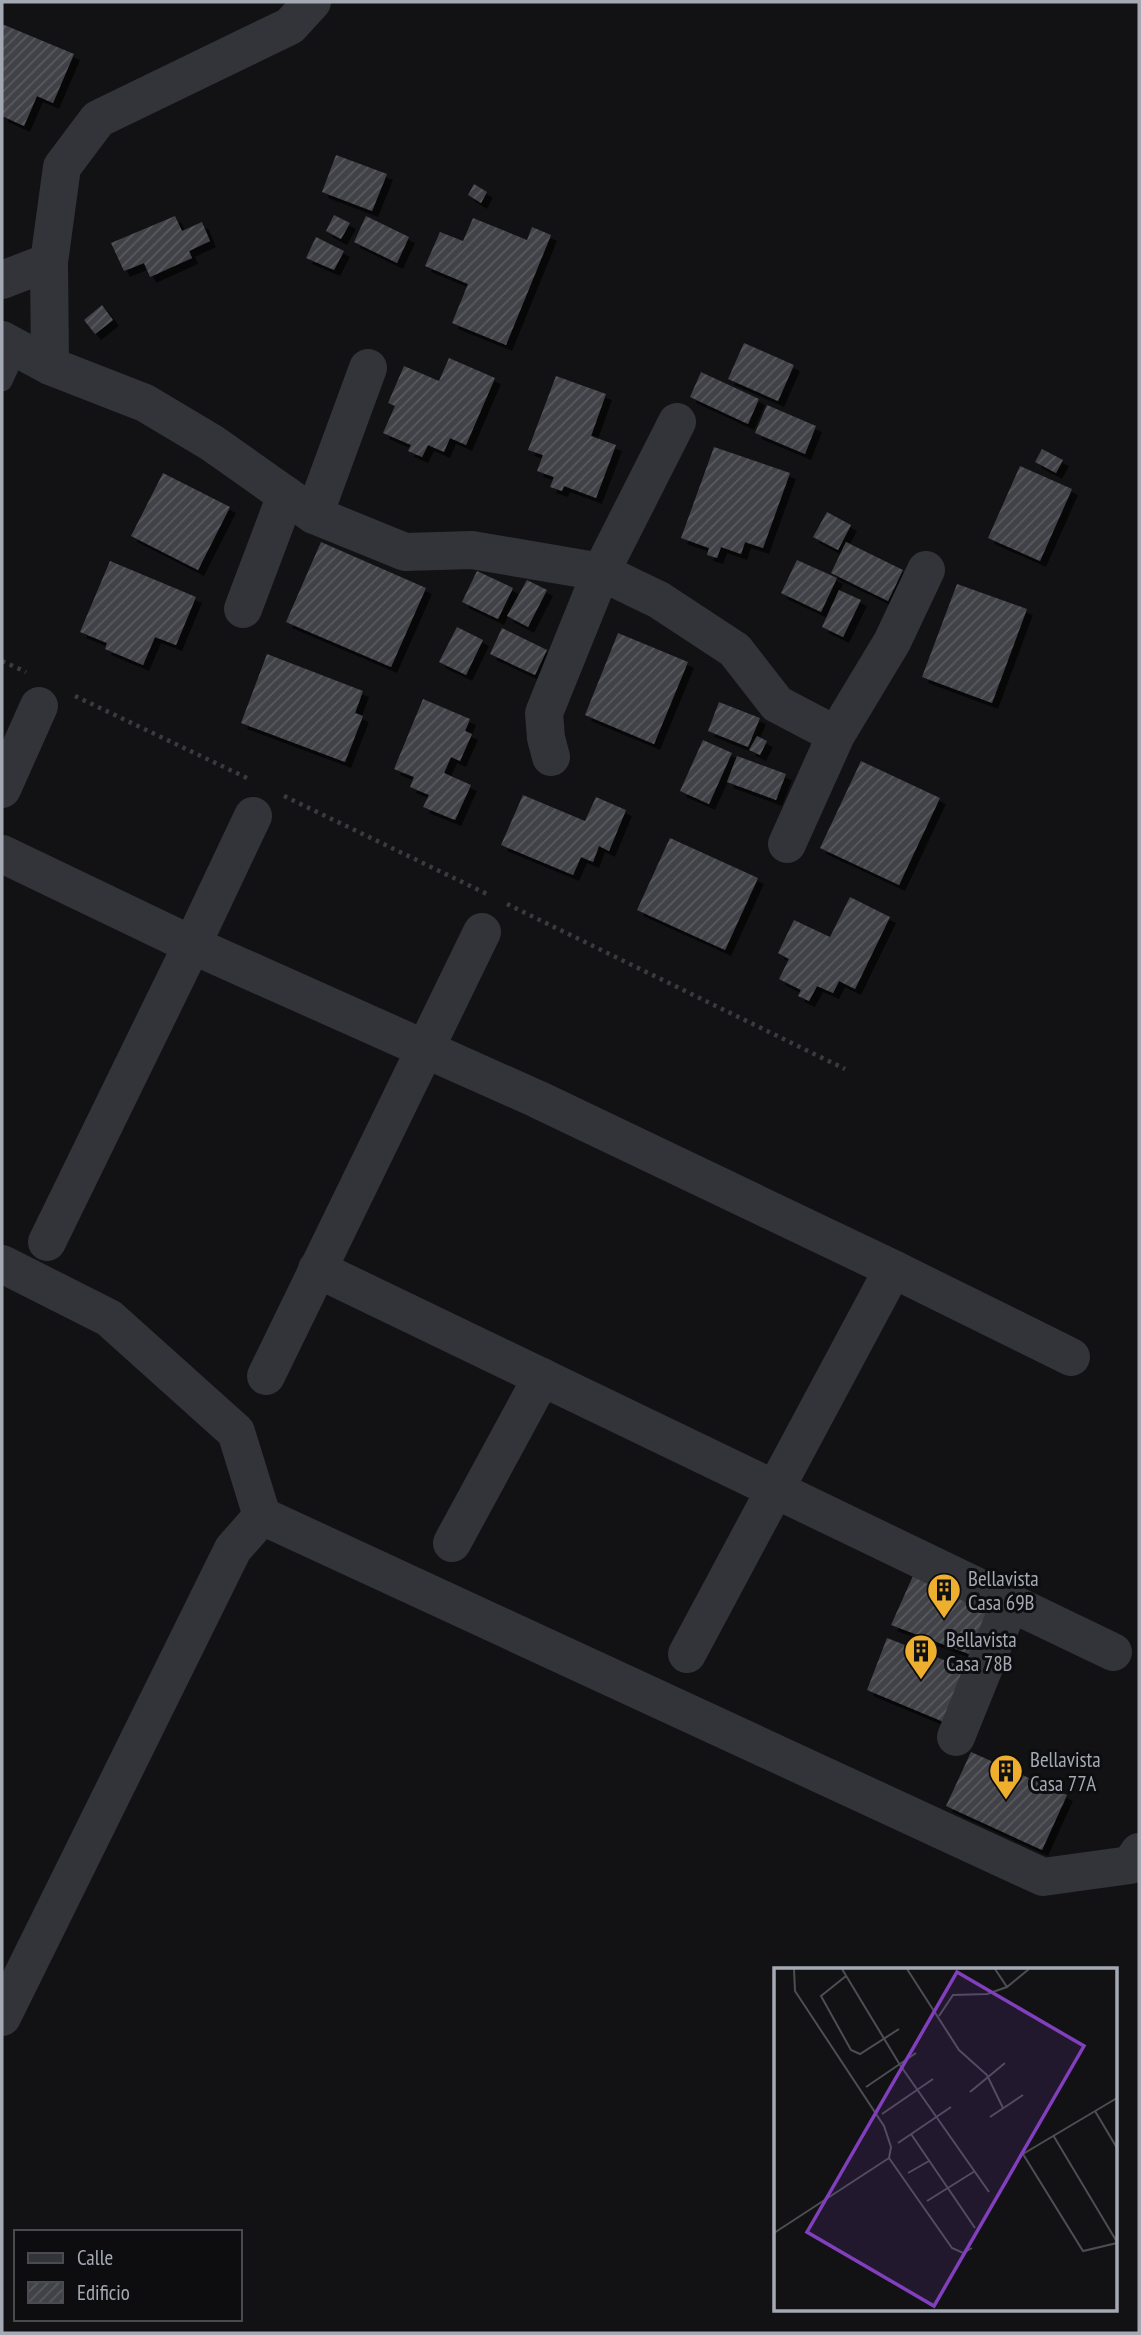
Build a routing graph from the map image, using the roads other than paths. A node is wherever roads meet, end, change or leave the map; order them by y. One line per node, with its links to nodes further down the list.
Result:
1 (312, 2): 2 (street)
2 (49, 262): 3 (street); 4 (street)
3 (2, 280)
4 (18, 359): 7 (street)
5 (368, 368): 7 (street)
6 (677, 422): 9 (street)
7 (300, 505): 9 (street); 10 (street)
8 (926, 570): 12 (street)
9 (601, 572): 12 (street); 13 (street)
10 (243, 609)
11 (49, 692): 14 (street)
12 (836, 735): 16 (street)
13 (551, 757)
14 (2, 789)
15 (262, 797): 19 (street)
16 (787, 844)
17 (2, 854): 19 (street)
18 (482, 932): 20 (street)
19 (192, 946): 20 (street); 21 (street)
20 (424, 1049): 23 (street); 24 (street)
21 (47, 1242)
22 (2, 1264): 29 (street)
23 (317, 1269): 26 (street); 27 (street)
24 (893, 1269): 25 (street); 28 (street)
25 (1071, 1357)
26 (266, 1376)
27 (542, 1377): 28 (street); 30 (street)
28 (774, 1489): 31 (street); 33 (street)
29 (262, 1516): 35 (street); 36 (street)
30 (452, 1543)
31 (1010, 1603): 32 (street); 34 (street)
32 (1113, 1652)
33 (687, 1654)
34 (956, 1737)
35 (1139, 1852)
36 (2, 2017)

